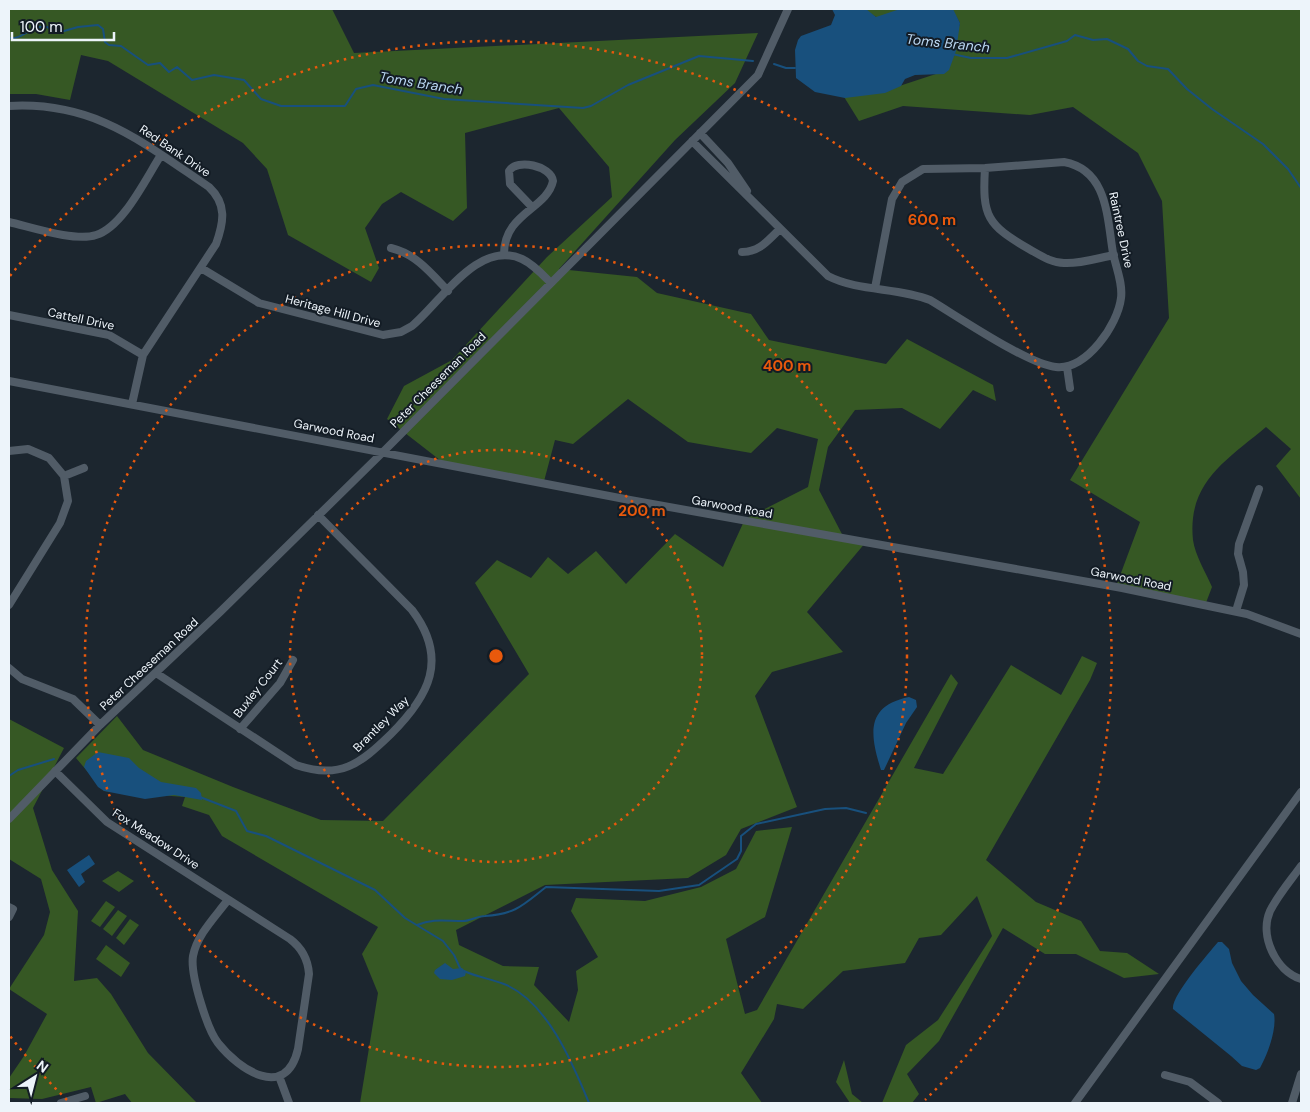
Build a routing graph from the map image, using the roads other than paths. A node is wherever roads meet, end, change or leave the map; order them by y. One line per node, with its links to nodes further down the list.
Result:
1 (788, 9): 3 (street, Peter Cheeseman Road)
2 (9, 106): 5 (street, Red Bank Drive)
3 (700, 133): 4 (street, Peter Cheeseman Road); 8 (street)
4 (692, 141): 8 (street); 16 (street, Peter Cheeseman Road)
5 (161, 155): 9 (street); 15 (street, Red Bank Drive)
6 (985, 168): 14 (street); 14 (street, Raintree Drive); 17 (street, Raintree Drive)
7 (532, 207): 7 (street); 13 (street)
8 (760, 209): 10 (street)
9 (9, 222)
10 (780, 229): 12 (street); 17 (street)
11 (391, 248): 18 (street)
12 (742, 252)
13 (504, 254): 16 (street); 18 (street, Heritage Hill Drive)
14 (1114, 255): 21 (street, Raintree Drive)
15 (201, 268): 18 (street, Heritage Hill Drive); 20 (street, Red Bank Drive)
16 (552, 283): 26 (street, Peter Cheeseman Road)
17 (875, 288): 21 (street)
18 (448, 291)
19 (9, 315): 20 (street, Cattell Drive)
20 (143, 355): 24 (street, Red Bank Drive)
21 (1067, 367): 23 (street)
22 (9, 381): 24 (street, Garwood Road)
23 (1070, 388)
24 (132, 404): 26 (street, Garwood Road)
25 (9, 451): 28 (street)
26 (383, 452): 30 (street, Peter Cheeseman Road); 32 (street, Garwood Road)
27 (84, 468): 28 (street)
28 (64, 476): 31 (street)
29 (1259, 489): 32 (street)
30 (318, 515): 36 (street, Peter Cheeseman Road); 38 (street, Brantley Way)
31 (9, 605)
32 (1236, 611): 33 (street, Garwood Road)
33 (1301, 634)
34 (293, 660): 38 (street, Buxley Court)
35 (9, 668): 37 (street)
36 (156, 673): 37 (street, Peter Cheeseman Road); 38 (street, Brantley Way)
37 (100, 725): 39 (street, Peter Cheeseman Road)
38 (240, 729)
39 (55, 771): 41 (street, Peter Cheeseman Road); 43 (street, Fox Meadow Drive)
40 (1301, 792): 53 (street)
41 (9, 819)
42 (1301, 866): 46 (street)
43 (227, 900): 48 (street, Fox Meadow Drive); 48 (street)
44 (9, 906): 45 (street)
45 (9, 917)
46 (1301, 979)
47 (1301, 1074): 55 (street)
48 (279, 1076): 52 (street)
49 (1165, 1076): 54 (street)
50 (80, 1099): 51 (street)
51 (61, 1103)
52 (289, 1103)
53 (1075, 1103)
54 (1218, 1103)
55 (1292, 1103)

